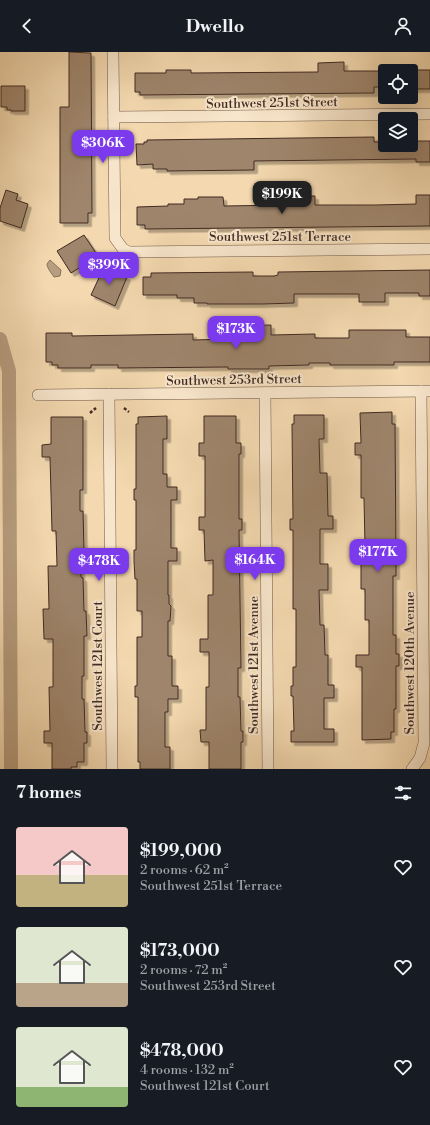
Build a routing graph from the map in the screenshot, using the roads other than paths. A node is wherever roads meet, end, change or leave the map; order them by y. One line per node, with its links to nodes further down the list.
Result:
1 (113, 52): 3 (street)
2 (430, 114): 3 (street, Southwest 251st Street)
3 (114, 117): 4 (street, Southwest 251st Terrace)
4 (430, 249)
5 (425, 391): 6 (street, Southwest 253rd Street); 9 (street, Southwest 120th Avenue)
6 (265, 393): 7 (street, Southwest 253rd Street); 12 (street, Southwest 121st Avenue)
7 (109, 394): 8 (street, Southwest 253rd Street); 11 (street, Southwest 121st Court)
8 (38, 395)
9 (426, 522): 10 (street, Southwest 120th Avenue)
10 (414, 767)
11 (112, 769)
12 (268, 769)

